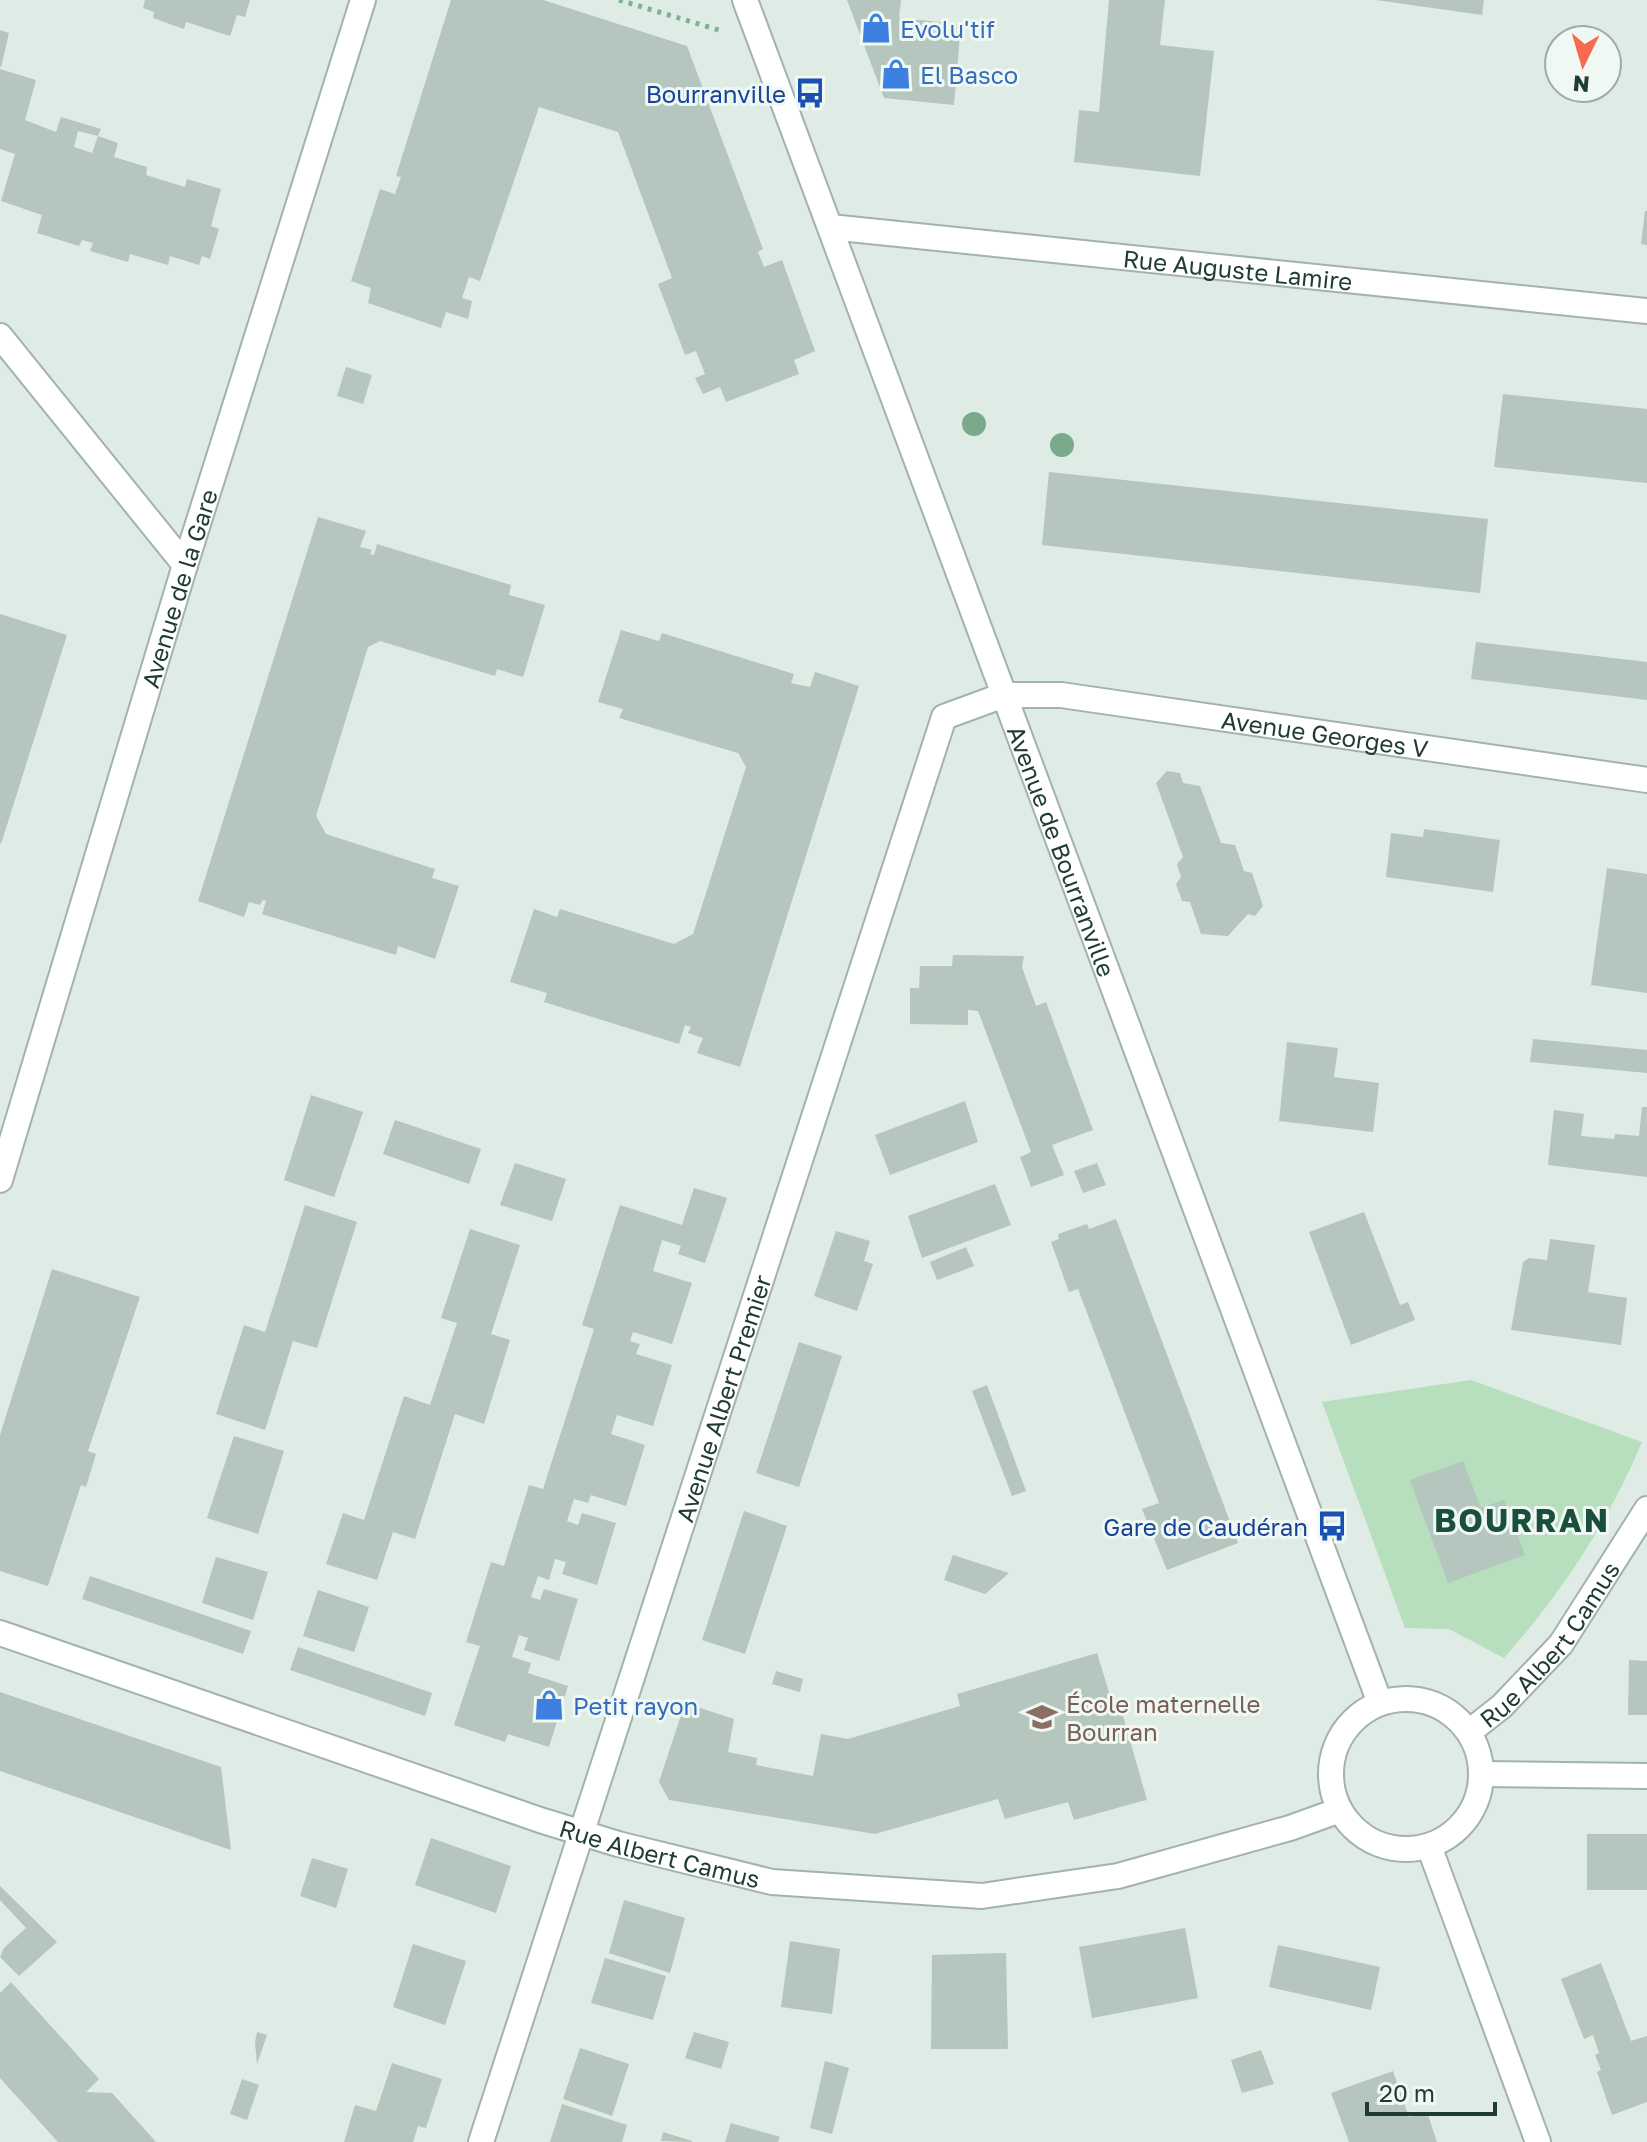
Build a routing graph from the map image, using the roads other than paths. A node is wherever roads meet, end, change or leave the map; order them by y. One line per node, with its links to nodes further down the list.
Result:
1 (363, 0): 6 (street, Avenue de la Gare)
2 (745, 0): 3 (street, Avenue de Bourranville)
3 (830, 227): 4 (street, Rue Auguste Lamire); 7 (street, Avenue de Bourranville)
4 (1647, 311)
5 (0, 336): 6 (street)
6 (185, 565): 9 (street, Avenue de la Gare)
7 (1004, 695): 8 (street, Avenue Georges V); 12 (street, Avenue de Bourranville); 17 (street, Avenue Albert Premier)
8 (1647, 780)
9 (0, 1180)
10 (1647, 1509): 13 (street, Rue Albert Camus)
11 (0, 1633): 17 (street, Rue Albert Camus)
12 (1380, 1703): 13 (street); 16 (street)
13 (1469, 1732): 14 (street)
14 (1482, 1774): 15 (street); 18 (street)
15 (1647, 1776)
16 (1340, 1810): 17 (street, Rue Albert Camus); 18 (street)
17 (582, 1833): 19 (street, Avenue Albert Premier)
18 (1429, 1846): 20 (street)
19 (481, 2142)
20 (1538, 2142)

